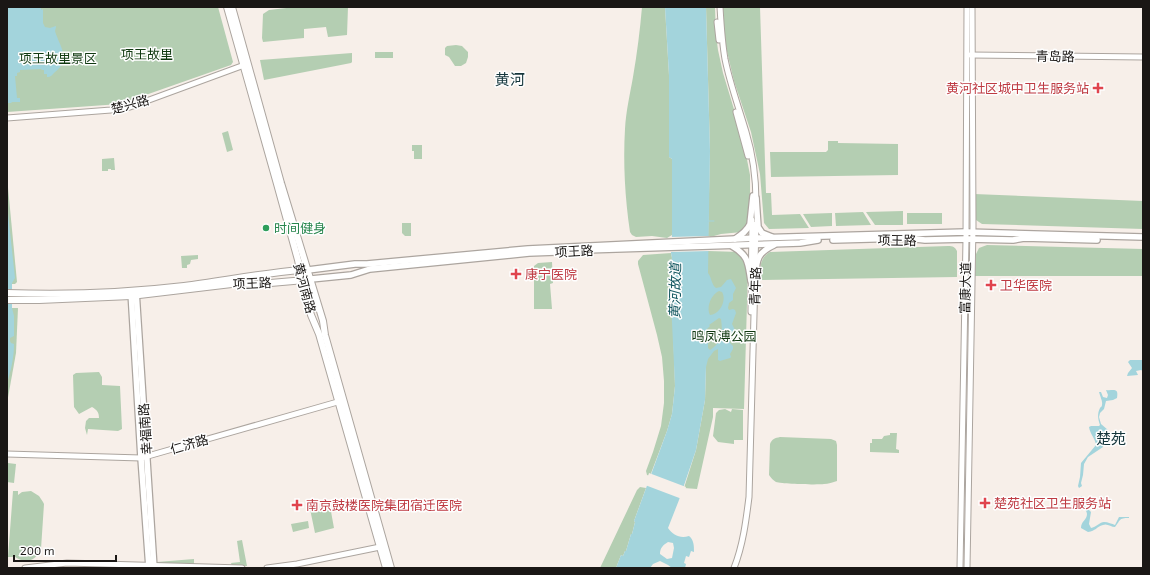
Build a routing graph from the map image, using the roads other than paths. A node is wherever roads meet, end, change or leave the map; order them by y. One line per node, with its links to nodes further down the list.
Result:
1 (227, 7): 9 (main road, 黄河南路)
2 (232, 7): 9 (main road, 黄河南路)
3 (717, 7): 11 (street, 青年路)
4 (720, 7): 11 (street, 青年路)
5 (967, 7): 7 (street, 富康大道)
6 (972, 7): 7 (street, 富康大道)
7 (969, 55): 8 (street, 青岛路); 12 (street, 富康大道); 13 (street, 富康大道)
8 (1143, 57)
9 (246, 65): 10 (street, 楚兴路); 21 (main road, 黄河南路); 22 (main road, 黄河南路)
10 (7, 118)
11 (754, 197): 16 (main road); 18 (street, 青年路); 19 (main road)
12 (966, 232): 13 (main road, 项王路); 15 (street, 富康大道); 16 (main road, 项王路)
13 (972, 232): 14 (main road, 项王路); 15 (street, 富康大道)
14 (1143, 237)
15 (969, 239): 16 (main road, 项王路); 17 (main road, 项王路); 40 (street, 富康大道); 41 (street, 富康大道)
16 (777, 241): 18 (main road, 项王路); 25 (main road)
17 (1143, 241)
18 (754, 242): 19 (main road, 项王路); 25 (street, 青年路)
19 (732, 243): 20 (main road, 项王路); 25 (main road)
20 (658, 245): 22 (main road, 项王路); 23 (main road, 项王路)
21 (300, 270): 22 (main road, 项王路); 24 (main road, 黄河南路); 27 (main road, 项王路)
22 (308, 270): 23 (main road, 黄河南路)
23 (311, 279): 24 (main road, 项王路); 29 (main road, 黄河南路)
24 (301, 280): 27 (main road, 项王路); 29 (main road, 黄河南路)
25 (753, 280): 39 (street, 青年路)
26 (7, 293): 27 (main road, 项王路)
27 (133, 294): 28 (main road, 项王路); 31 (main road, 幸福南路)
28 (7, 300)
29 (341, 401): 31 (street, 仁济路); 32 (main road, 黄河南路); 38 (main road, 黄河南路)
30 (7, 454): 31 (street, 仁济路)
31 (144, 458): 33 (main road, 幸福南路)
32 (380, 547): 36 (street); 37 (main road, 黄河南路)
33 (152, 567): 34 (street); 35 (street)
34 (25, 568)
35 (242, 568)
36 (267, 568)
37 (386, 568)
38 (391, 568)
39 (733, 568)
40 (960, 568)
41 (967, 568)

